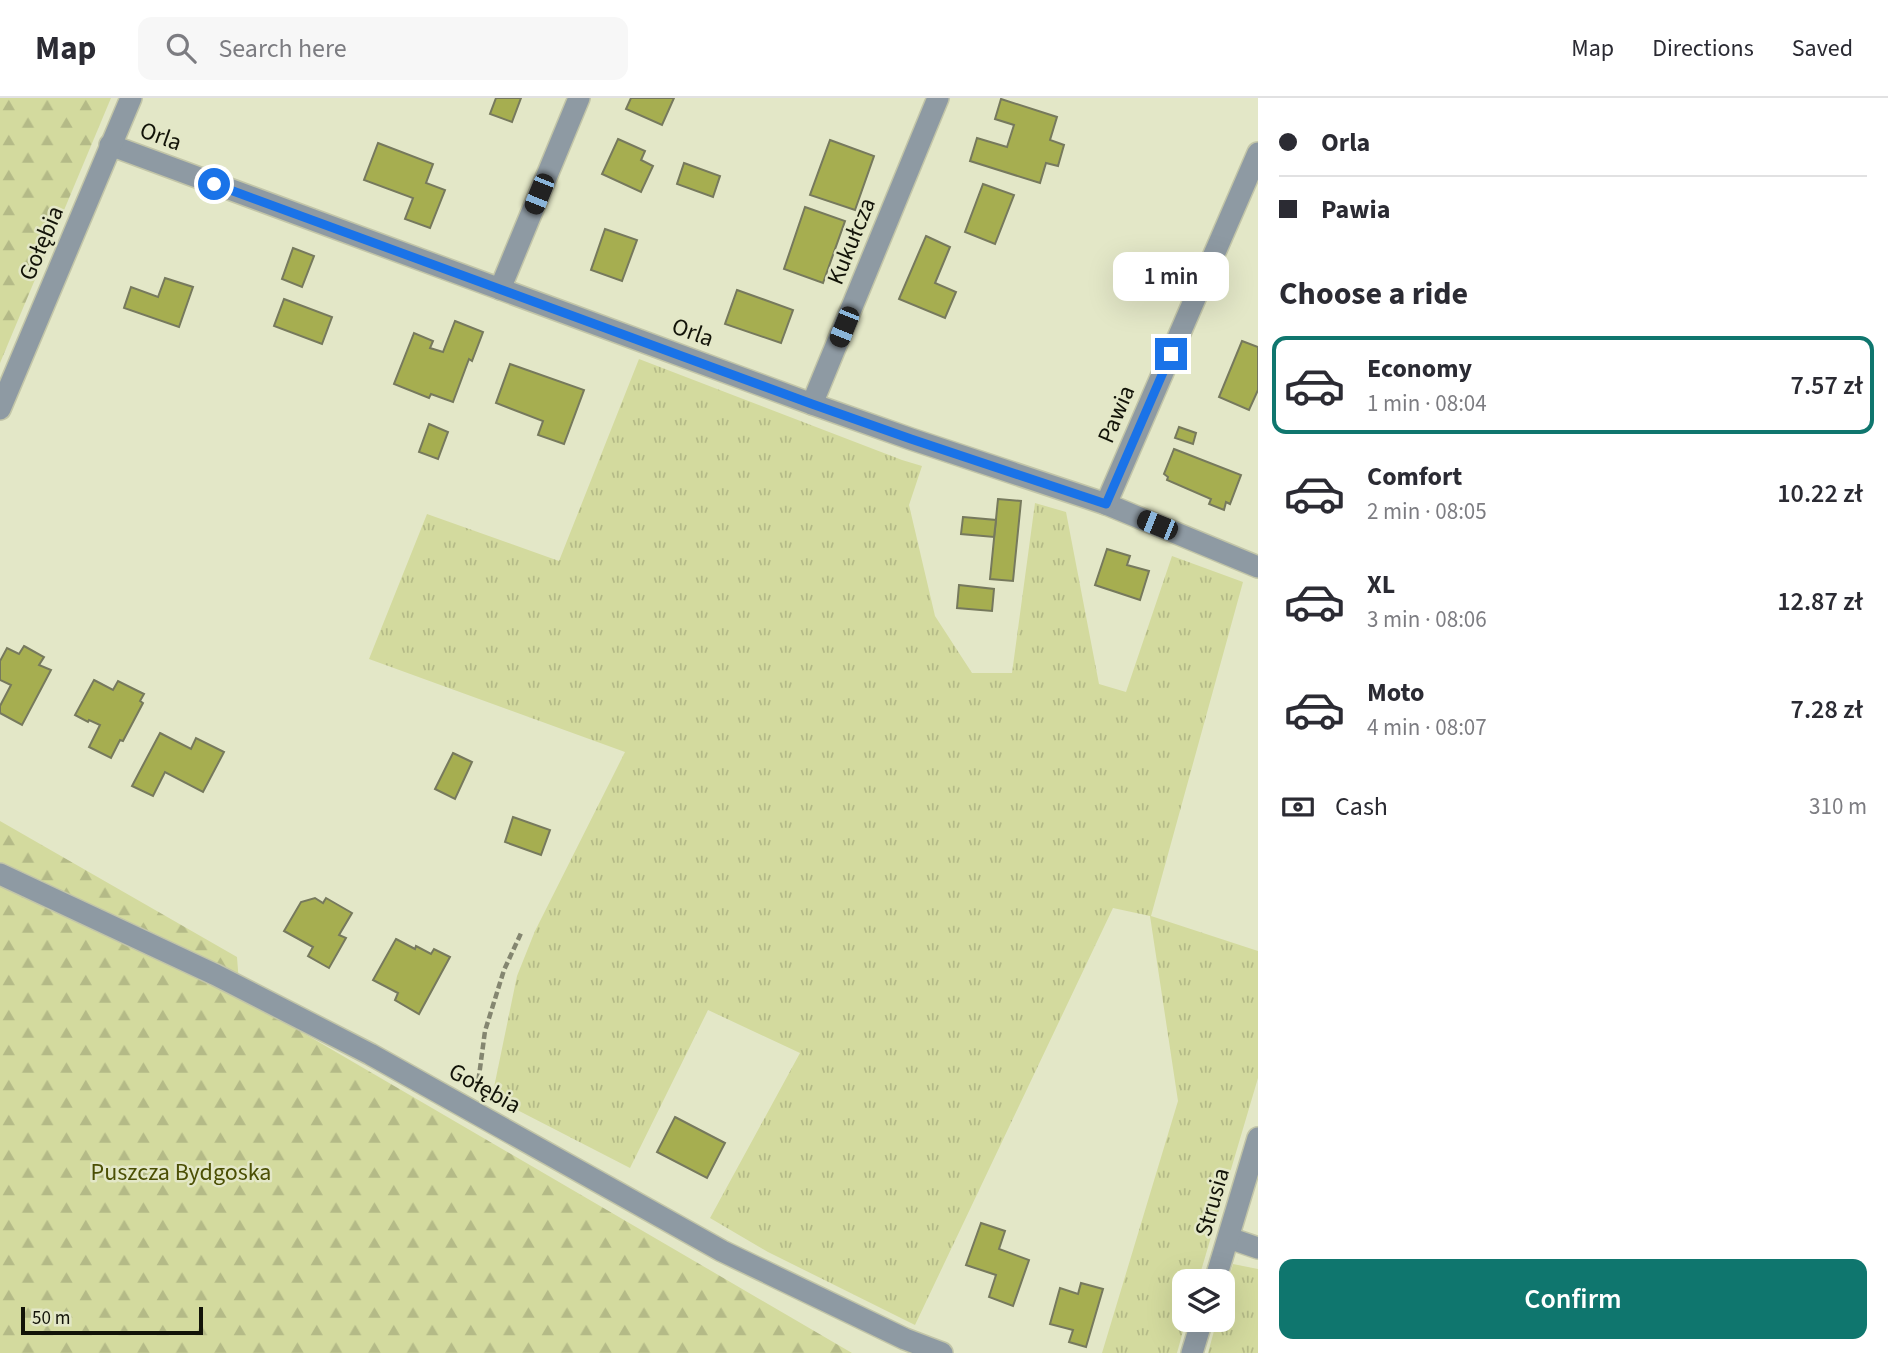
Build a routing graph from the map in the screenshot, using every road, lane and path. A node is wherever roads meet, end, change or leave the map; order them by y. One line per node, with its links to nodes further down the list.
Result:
1 (131, 98): 4 (street, Gołębia)
2 (579, 98): 6 (street)
3 (938, 98): 7 (street, Kukułcza)
4 (110, 145): 6 (street, Orla); 8 (street, Gołębia)
5 (1258, 153): 9 (street, Pawia)
6 (500, 289): 7 (street, Orla)
7 (812, 404): 9 (street, Orla)
8 (0, 410)
9 (1106, 504): 10 (street, Orla)
10 (1258, 567)
11 (0, 874): 13 (street, Gołębia)
12 (522, 931): 13 (path)
13 (472, 1111): 19 (street, Gołębia)
14 (1258, 1138): 15 (street, Strusia)
15 (1229, 1238): 16 (street); 17 (street, Strusia)
16 (1258, 1248)
17 (1219, 1269)
18 (1198, 1332): 20 (street)
19 (942, 1353)
20 (1192, 1353)

